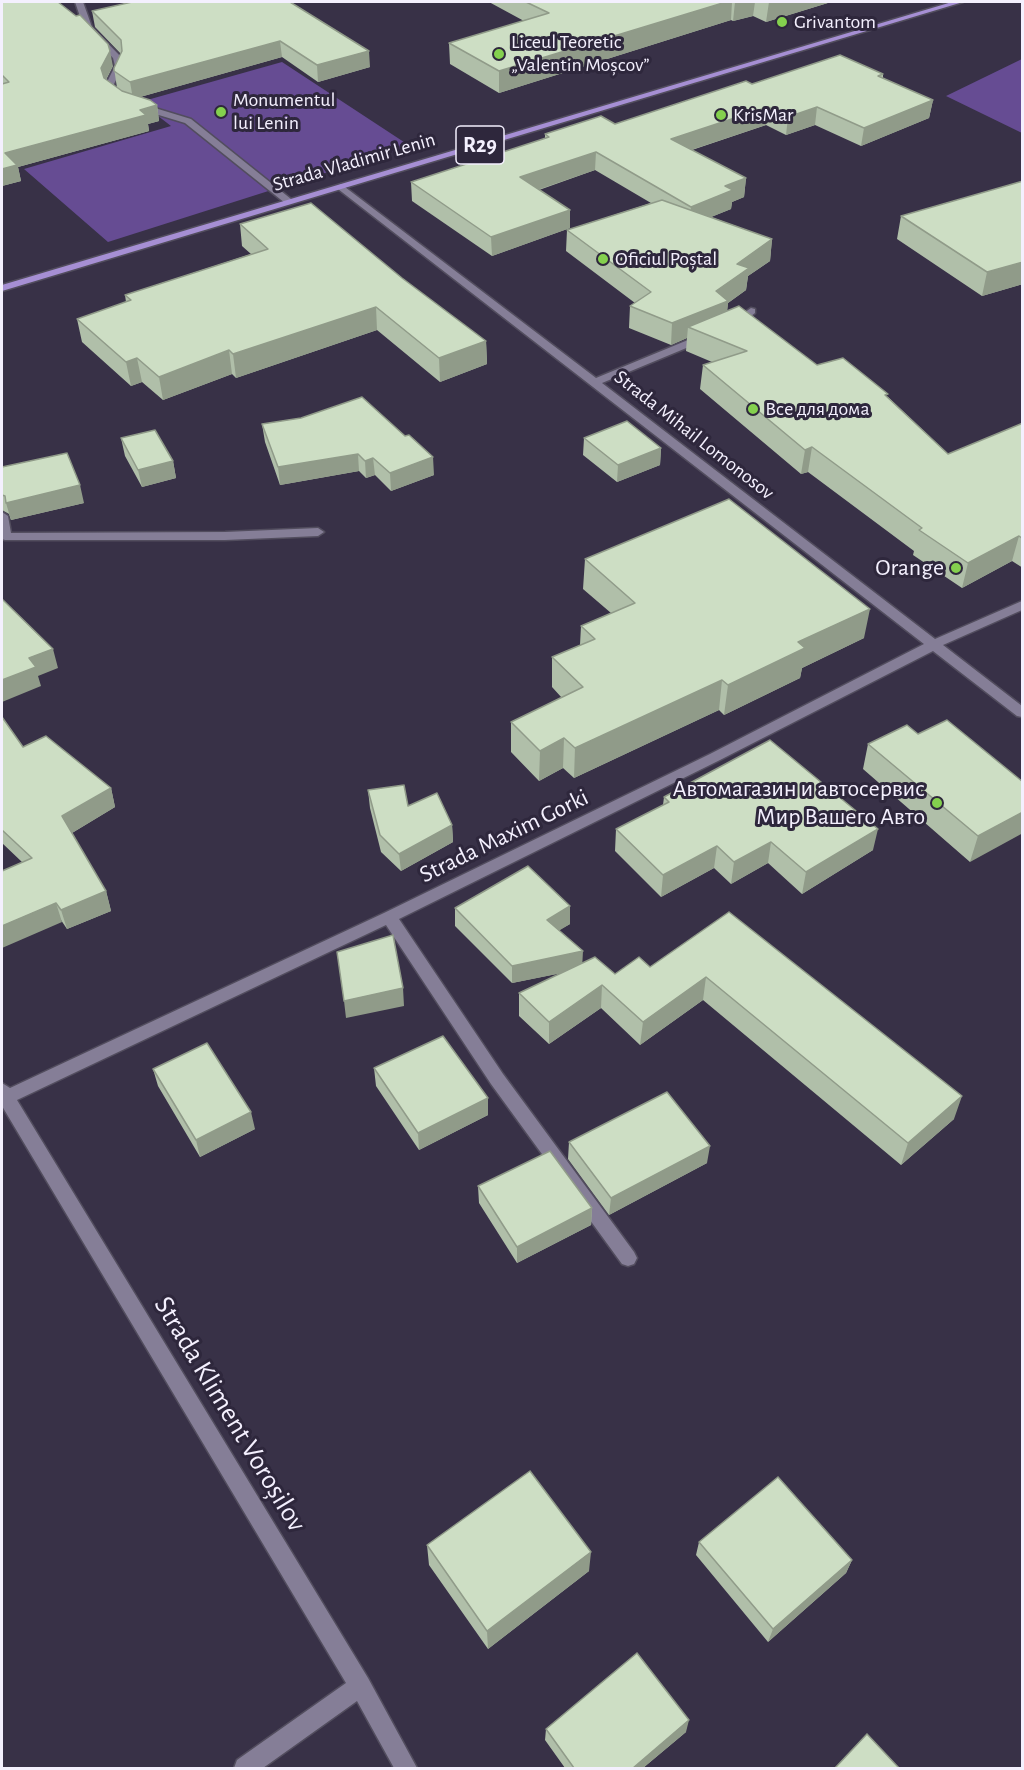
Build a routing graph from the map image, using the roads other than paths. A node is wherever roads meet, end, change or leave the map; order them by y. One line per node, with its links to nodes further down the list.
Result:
1 (79, 2): 4 (street)
2 (959, 2): 3 (main road, Strada Vladimir Lenin / R29)
3 (341, 187): 4 (main road, Strada Vladimir Lenin / R29); 7 (street, Strada Mihail Lomonosov)
4 (288, 201): 5 (main road, Strada Vladimir Lenin / R29)
5 (2, 288)
6 (751, 311): 7 (street)
7 (596, 382): 11 (street, Strada Mihail Lomonosov)
8 (2, 516): 9 (street)
9 (318, 532)
10 (1023, 605): 11 (street, Strada Maxim Gorki)
11 (935, 644): 12 (street, Strada Mihail Lomonosov); 13 (street, Strada Maxim Gorki)
12 (1023, 713)
13 (389, 917): 14 (street, Strada Maxim Gorki); 15 (street)
14 (3, 1096): 16 (street, Strada Kliment Voroșilov)
15 (628, 1258)
16 (360, 1686): 17 (street); 18 (street, Strada Kliment Voroșilov)
17 (245, 1768)
18 (406, 1768)

